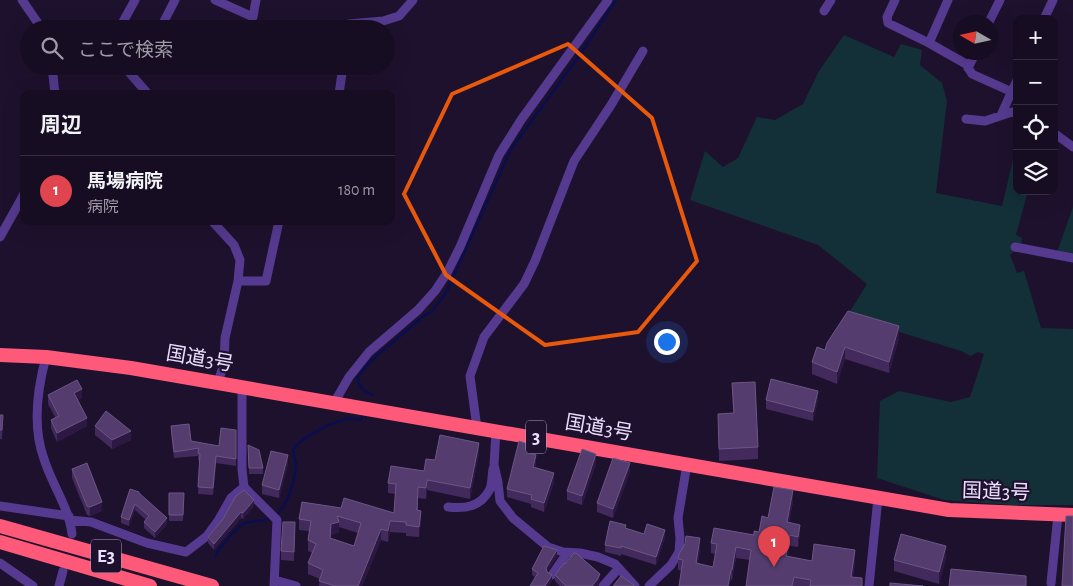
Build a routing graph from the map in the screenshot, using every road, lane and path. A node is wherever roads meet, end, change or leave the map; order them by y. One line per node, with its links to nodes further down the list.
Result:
1 (22, 0): 16 (street)
2 (135, 0): 17 (street)
3 (175, 0): 18 (street)
4 (215, 0): 5 (street)
5 (256, 0)
6 (413, 0): 19 (street)
7 (608, 0): 47 (street)
8 (831, 0): 13 (street)
9 (895, 0): 20 (street)
10 (948, 0): 20 (street)
11 (1000, 0): 14 (street)
12 (1053, 0): 15 (street)
13 (824, 11)
14 (992, 15)
15 (1046, 15)
16 (36, 20)
17 (124, 20)
18 (165, 20)
19 (388, 20)
20 (929, 43): 23 (street)
21 (643, 51): 48 (street)
22 (972, 60): 23 (street)
23 (968, 68): 30 (street)
24 (53, 75): 27 (street)
25 (133, 75): 28 (street)
26 (342, 75): 29 (street)
27 (55, 90)
28 (145, 90)
29 (340, 90)
30 (1012, 92): 32 (street)
31 (1013, 112): 32 (street)
32 (1001, 115): 33 (street)
33 (966, 119)
34 (1058, 136): 35 (street)
35 (1073, 147)
36 (20, 201): 39 (street)
37 (216, 225): 42 (street)
38 (278, 225): 42 (street)
39 (0, 237)
40 (1015, 247): 41 (street)
41 (1073, 258)
42 (238, 281): 45 (street)
43 (0, 355): 44 (highway, 国道3号 / 3)
44 (46, 357): 45 (highway, 国道3号 / 3); 58 (street)
45 (218, 382): 46 (highway, 国道3号 / 3)
46 (242, 387): 47 (highway, 国道3号 / 3); 52 (street)
47 (334, 403): 48 (highway, 国道3号 / 3)
48 (477, 428): 49 (highway, 国道3号 / 3)
49 (496, 430): 50 (street); 51 (highway, 国道3号 / 3)
50 (494, 464): 55 (street); 62 (street)
51 (687, 464): 53 (highway, 国道3号 / 3); 76 (street)
52 (244, 487): 58 (street); 68 (street)
53 (878, 498): 56 (highway, 国道3号 / 3); 77 (street)
54 (0, 506): 58 (street)
55 (448, 507)
56 (1058, 515): 57 (highway, 国道3号 / 3); 67 (street)
57 (1073, 515)
58 (70, 518): 60 (street)
59 (0, 526): 72 (highway, E3)
60 (72, 534)
61 (0, 542): 71 (highway, E3)
62 (566, 553): 64 (street); 66 (street)
63 (0, 563): 69 (street)
64 (619, 568): 74 (street); 75 (street)
65 (64, 571): 70 (street)
66 (552, 575)
67 (1051, 582)
68 (275, 583): 73 (street)
69 (33, 586)
70 (59, 586)
71 (150, 586)
72 (212, 586)
73 (296, 586)
74 (603, 586)
75 (635, 586)
76 (649, 586)
77 (869, 586)

